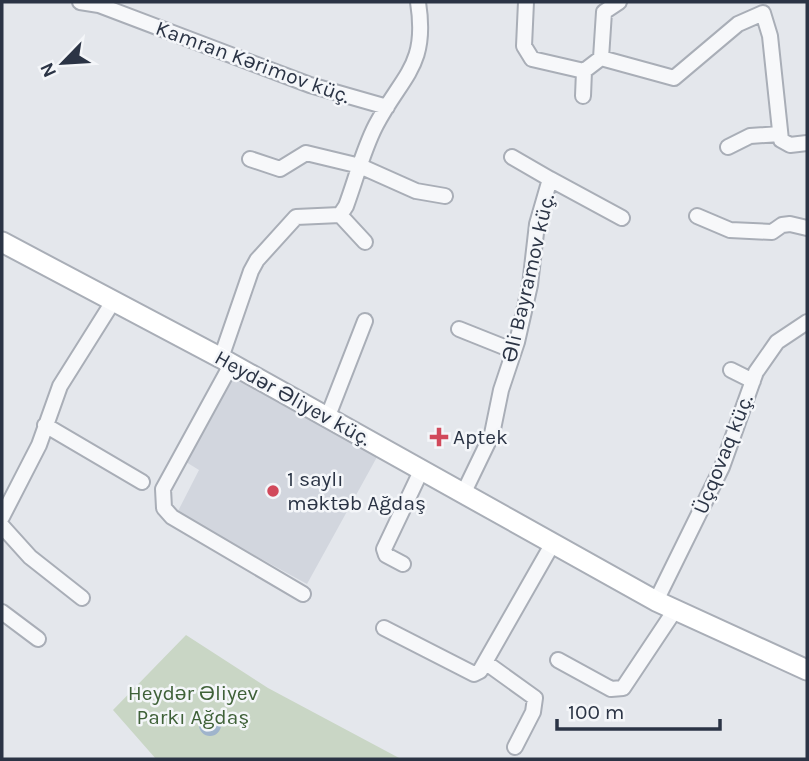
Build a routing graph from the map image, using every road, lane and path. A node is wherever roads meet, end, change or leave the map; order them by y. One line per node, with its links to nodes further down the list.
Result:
1 (80, 2): 9 (street, Kamran Kərimov küç.)
2 (418, 2): 9 (street)
3 (526, 2): 7 (street)
4 (619, 2): 6 (street)
5 (760, 8): 6 (street); 10 (street)
6 (601, 58): 7 (street)
7 (584, 71): 8 (street)
8 (583, 96)
9 (387, 107): 15 (street)
10 (780, 134): 11 (street); 12 (street)
11 (807, 143)
12 (728, 147)
13 (512, 157): 16 (street)
14 (250, 159): 15 (street)
15 (360, 166): 17 (street); 18 (street)
16 (550, 179): 20 (street, Əli Bayramov küç.); 28 (street, Əli Bayramov küç.)
17 (445, 196)
18 (340, 215): 23 (street); 29 (street)
19 (697, 216): 21 (street)
20 (622, 218)
21 (807, 228)
22 (2, 242): 24 (main road, Heydər Əliyev küç.)
23 (365, 242)
24 (114, 300): 29 (main road, Heydər Əliyev küç.); 33 (street)
25 (365, 321): 32 (street)
26 (806, 324): 31 (street, Üçqovaq küç.)
27 (459, 328): 28 (street)
28 (514, 351): 36 (street, Əli Bayramov küç.)
29 (227, 361): 32 (main road, Heydər Əliyev küç.); 41 (street)
30 (731, 370): 31 (street)
31 (753, 381): 43 (street, Üçqovaq küç.)
32 (328, 416): 34 (main road, Heydər Əliyev küç.)
33 (45, 425): 35 (street); 37 (street)
34 (422, 469): 36 (main road, Heydər Əliyev küç.); 40 (street)
35 (142, 482)
36 (464, 492): 39 (main road, Heydər Əliyev küç.)
37 (2, 517)
38 (2, 526): 42 (street)
39 (553, 543): 43 (main road, Heydər Əliyev küç.); 49 (street)
40 (403, 564)
41 (303, 594)
42 (82, 598)
43 (656, 601): 44 (main road, Heydər Əliyev küç.)
44 (675, 610): 48 (street); 50 (main road, Heydər Əliyev küç.)
45 (2, 612): 47 (street)
46 (384, 628): 49 (street)
47 (38, 639)
48 (558, 660)
49 (485, 662): 51 (street)
50 (807, 670)
51 (515, 747)

